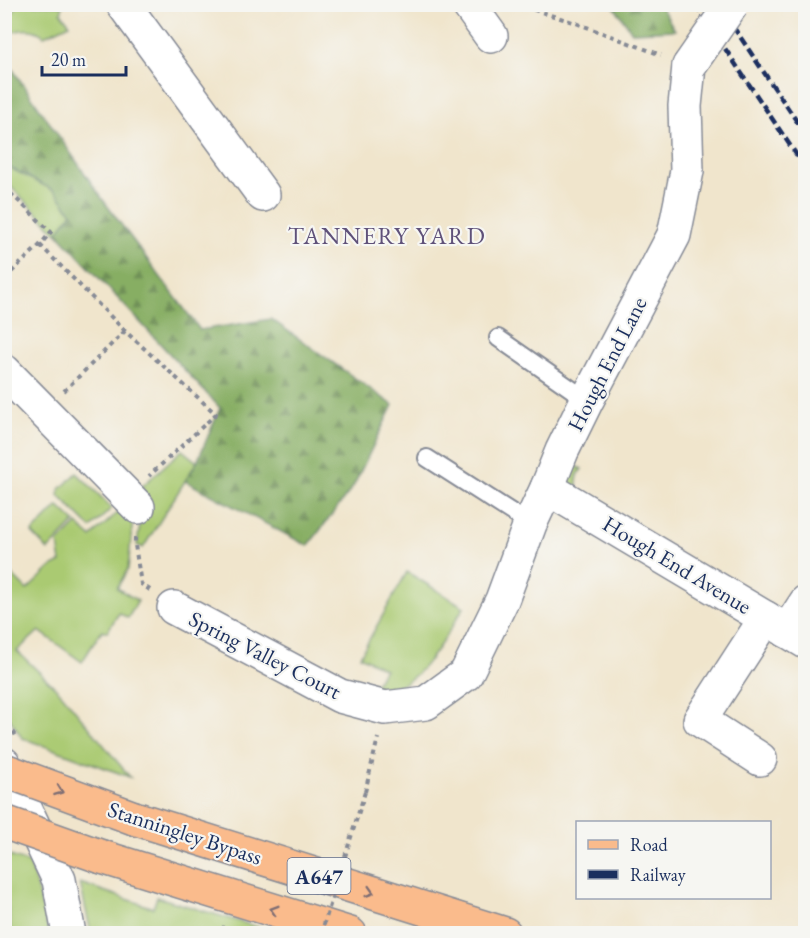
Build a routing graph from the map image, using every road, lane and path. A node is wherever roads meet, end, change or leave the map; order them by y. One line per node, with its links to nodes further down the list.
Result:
1 (123, 4): 6 (street)
2 (732, 4): 4 (street, Hough End Lane, bridge)
3 (491, 14): 4 (path)
4 (689, 66): 13 (street, Hough End Lane)
5 (4, 187): 7 (path)
6 (263, 195)
7 (40, 245): 8 (path); 9 (path)
8 (4, 279)
9 (125, 331): 12 (path); 16 (path)
10 (498, 338): 13 (lane)
11 (4, 371): 16 (street)
12 (57, 398)
13 (587, 400): 15 (street, Hough End Lane)
14 (427, 458): 17 (lane)
15 (547, 488): 17 (street, Hough End Lane); 20 (street, Hough End Avenue)
16 (140, 494): 19 (path)
17 (530, 525): 21 (street, Hough End Lane)
18 (806, 602): 20 (street)
19 (174, 608): 22 (street, Spring Valley Court)
20 (786, 630): 23 (street)
21 (426, 703): 22 (street, Spring Valley Court)
22 (385, 708): 30 (path, bridge)
23 (760, 759)
24 (4, 764): 28 (street)
25 (4, 770): 32 (main road, Stanningley Bypass / A647, one-way to 32, bridge)
26 (4, 822): 31 (main road, Stanningley Bypass / A647, one-way to 26, bridge)
27 (226, 927): 29 (path)
28 (69, 933)
29 (206, 933)
30 (321, 933)
31 (350, 933)
32 (505, 933)

